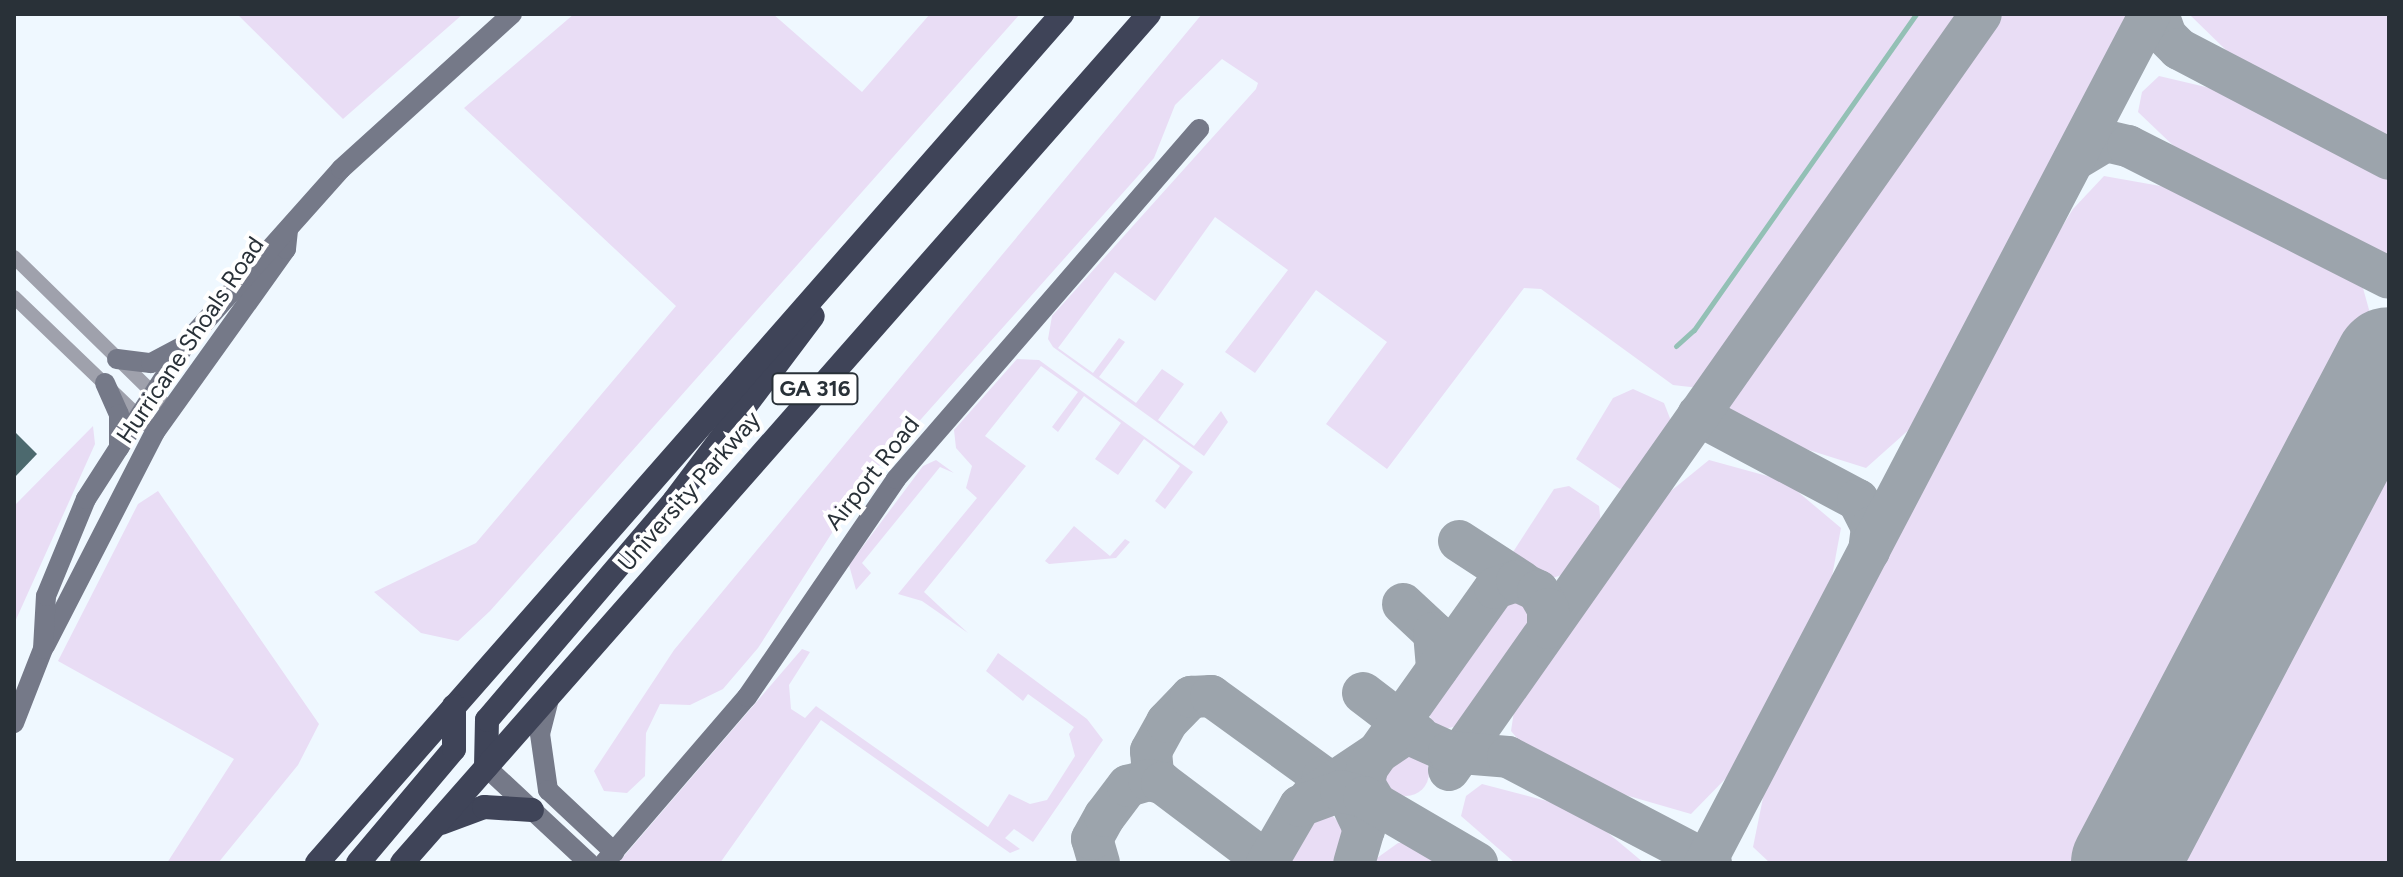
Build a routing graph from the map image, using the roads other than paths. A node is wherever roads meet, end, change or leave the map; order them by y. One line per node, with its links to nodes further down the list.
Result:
1 (512, 14): 6 (street, Hurricane Shoals Road)
2 (1062, 14): 5 (highway, University Parkway / GA 316)
3 (1149, 14): 17 (highway, University Parkway / GA 316)
4 (1199, 129): 24 (street, Airport Road)
5 (871, 227): 18 (highway, University Parkway / GA 316); 20 (highway)
6 (288, 230): 9 (street, Hurricane Shoals Road); 13 (street, Hurricane Shoals Road)
7 (14, 257): 10 (street)
8 (14, 297): 11 (street)
9 (186, 343): 10 (street); 12 (street, Hurricane Shoals Road)
10 (117, 359): 12 (street)
11 (105, 383): 14 (street); 15 (street)
12 (153, 395): 13 (street); 14 (street, Hurricane Shoals Road)
13 (169, 409): 14 (street, Hurricane Shoals Road)
14 (147, 425): 15 (street, Hurricane Shoals Road); 16 (street, Hurricane Shoals Road)
15 (119, 449): 16 (street, Hurricane Shoals Road)
16 (43, 649): 19 (street, Hurricane Shoals Road)
17 (552, 691): 20 (highway, University Parkway / GA 316); 24 (street)
18 (454, 706): 25 (highway, University Parkway / GA 316); 26 (highway)
19 (14, 723)
20 (486, 767): 21 (street); 22 (highway, University Parkway / GA 316)
21 (532, 810): 22 (highway); 23 (street)
22 (432, 828): 27 (highway, University Parkway / GA 316)
23 (561, 837): 28 (street); 29 (street)
24 (609, 857)
25 (317, 863)
26 (358, 863)
27 (402, 863)
28 (571, 863)
29 (589, 863)

